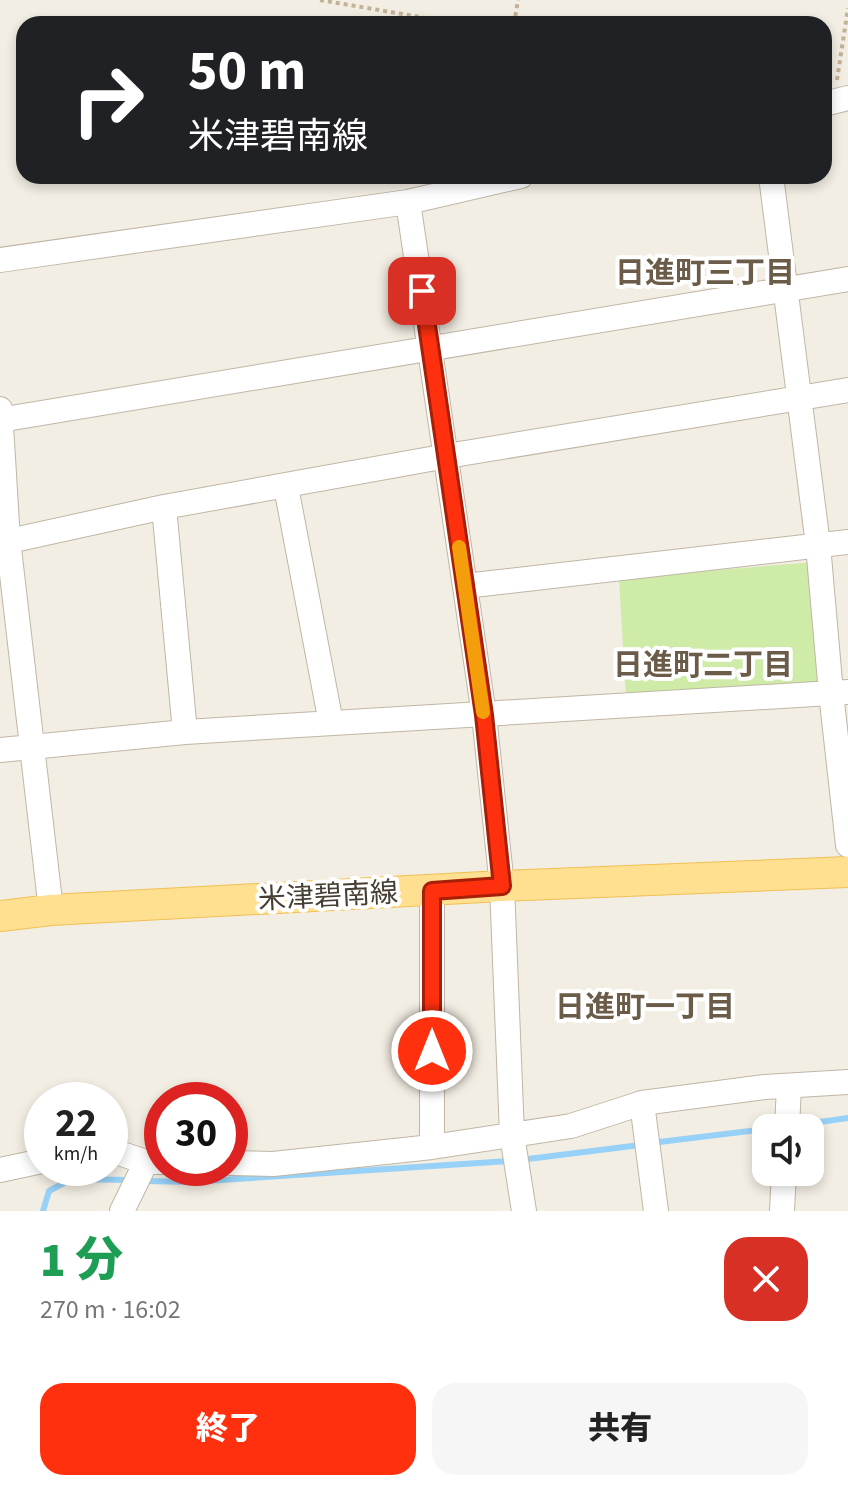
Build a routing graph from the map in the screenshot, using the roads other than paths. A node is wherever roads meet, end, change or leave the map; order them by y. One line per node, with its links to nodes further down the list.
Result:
1 (486, 184): 3 (street)
2 (772, 184): 6 (street)
3 (408, 202): 4 (street); 7 (street)
4 (0, 260)
5 (848, 279): 6 (street)
6 (785, 290): 7 (street); 9 (street)
7 (431, 350): 11 (street); 12 (street)
8 (848, 390): 9 (street)
9 (800, 398): 12 (street); 17 (street)
10 (0, 409): 11 (street)
11 (0, 420): 15 (street)
12 (447, 456): 13 (street); 18 (street)
13 (286, 487): 14 (street); 21 (street)
14 (164, 507): 15 (street); 22 (street)
15 (4, 542): 23 (street)
16 (848, 542): 17 (street)
17 (818, 545): 18 (street); 19 (street)
18 (465, 586): 20 (street)
19 (839, 692): 20 (street); 25 (street)
20 (484, 715): 21 (street); 27 (street)
21 (331, 723): 22 (street)
22 (185, 732): 23 (street)
23 (33, 745): 24 (street); 29 (street)
24 (0, 750)
25 (848, 845)
26 (848, 872): 27 (main road, 米津碧南線)
27 (502, 886): 28 (main road, 米津碧南線); 35 (street)
28 (432, 891): 29 (main road, 米津碧南線); 36 (street)
29 (51, 910): 30 (main road, 米津碧南線)
30 (0, 916)
31 (848, 1082): 32 (street)
32 (789, 1086): 33 (street); 34 (street)
33 (642, 1103): 35 (street); 44 (street)
34 (788, 1114)
35 (512, 1135): 36 (street); 43 (street)
36 (432, 1147): 37 (street)
37 (248, 1163)
38 (24, 1165): 39 (street)
39 (0, 1170)
40 (144, 1178): 42 (street)
41 (783, 1186): 45 (street)
42 (125, 1209)
43 (524, 1211)
44 (656, 1211)
45 (782, 1211)

